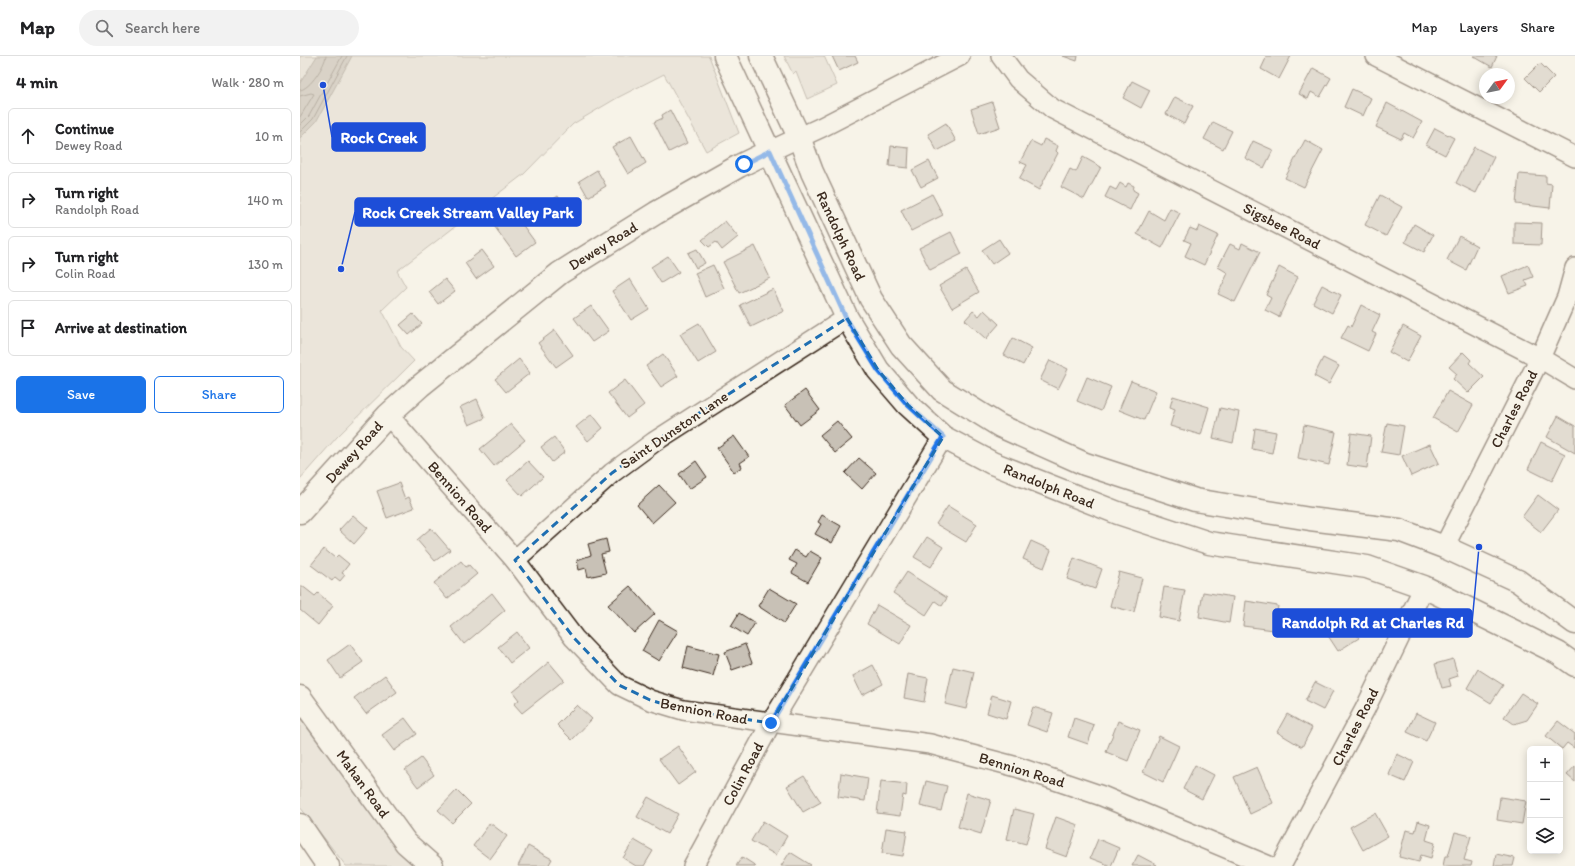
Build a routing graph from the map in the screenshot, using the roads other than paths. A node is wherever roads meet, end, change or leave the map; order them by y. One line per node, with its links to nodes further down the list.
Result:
1 (725, 56): 7 (main road, Randolph Road)
2 (761, 56): 6 (main road, Randolph Road)
3 (960, 56): 6 (street, Dewey Road)
4 (1001, 56): 11 (street, Sigsbee Road)
5 (1376, 56): 8 (street)
6 (800, 137): 7 (street, Dewey Road); 16 (main road, Randolph Road)
7 (770, 151): 10 (main road, Randolph Road); 13 (main road, Dewey Road)
8 (1575, 157)
9 (1575, 268): 11 (street, Charles Road)
10 (846, 318): 14 (main road, Randolph Road); 17 (street, Saint Dunston Lane)
11 (1540, 358): 12 (street, Sigsbee Road); 16 (street, Charles Road)
12 (1575, 380)
13 (388, 415): 15 (main road, Dewey Road); 17 (street, Bennion Road)
14 (943, 437): 18 (main road, Randolph Road); 22 (street, Colin Road)
15 (300, 512)
16 (1444, 547): 19 (main road, Randolph Road)
17 (515, 560): 22 (street, Bennion Road)
18 (1424, 587): 20 (main road, Randolph Road); 28 (street, Charles Road)
19 (1575, 623)
20 (1575, 665)
21 (300, 697): 25 (main road, Mahan Road)
22 (771, 723): 26 (street, Colin Road); 27 (street, Bennion Road)
23 (300, 825): 24 (main road)
24 (328, 866)
25 (432, 866)
26 (693, 866)
27 (1269, 866)
28 (1281, 866)

